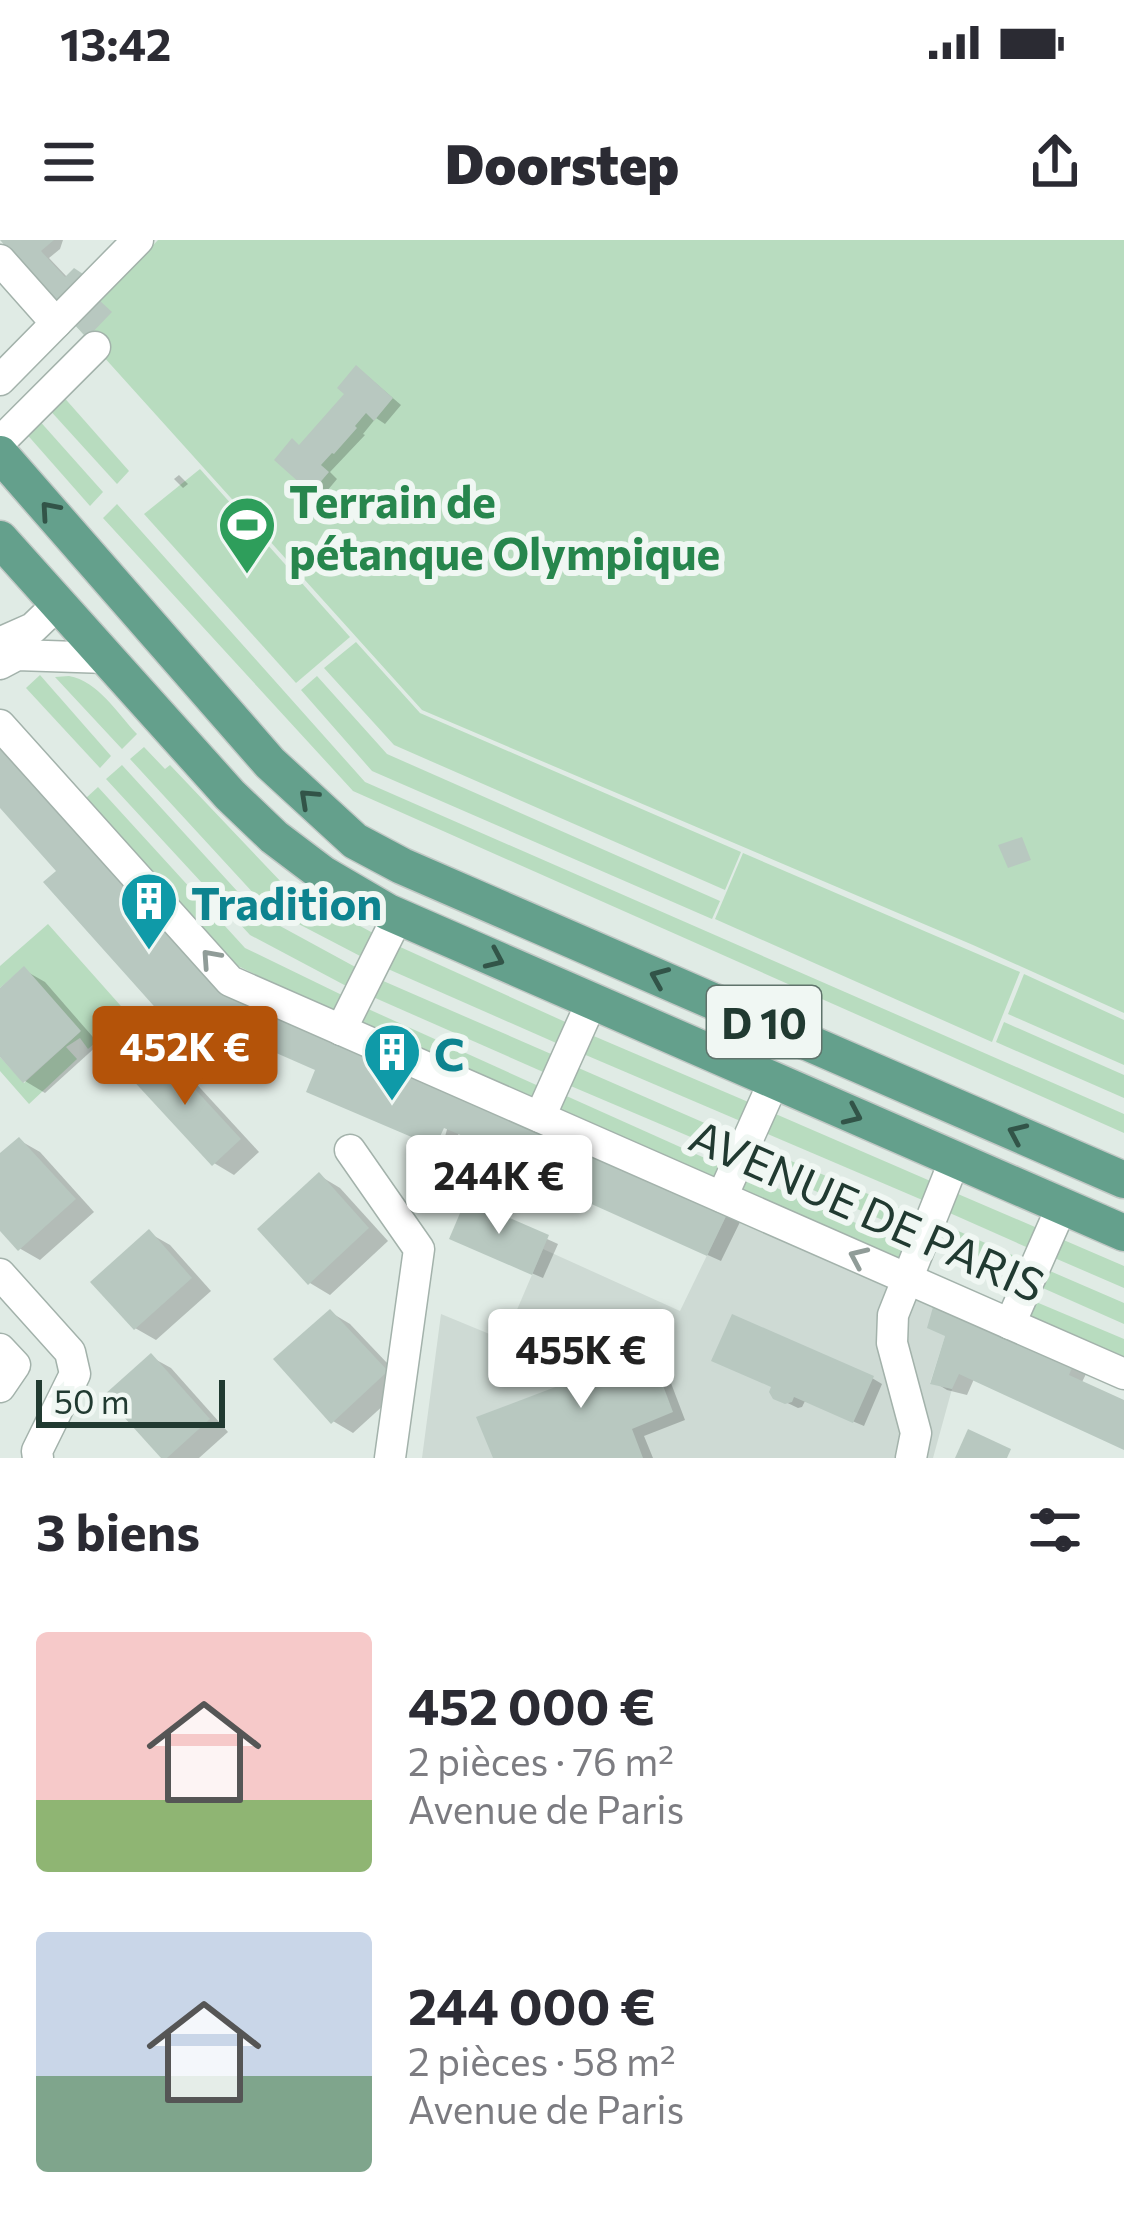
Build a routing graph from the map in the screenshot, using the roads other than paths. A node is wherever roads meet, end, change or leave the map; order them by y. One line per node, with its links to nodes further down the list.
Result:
1 (138, 240): 3 (street)
2 (0, 260): 3 (street)
3 (56, 323): 5 (street)
4 (95, 347): 6 (street)
5 (0, 380)
6 (0, 442)
7 (0, 454): 9 (main road, D 10, one-way to 7)
8 (0, 539): 10 (main road, AVENUE DE PARIS / D 10)
9 (110, 578): 10 (main road); 21 (main road, D 10, one-way to 9)
10 (46, 616): 11 (street); 12 (main road, AVENUE DE PARIS / D 10)
11 (6, 657): 12 (street)
12 (107, 658): 14 (main road, AVENUE DE PARIS / D 10)
13 (0, 725): 16 (street, AVENUE DE PARIS, one-way to 13)
14 (398, 916): 15 (main road, AVENUE DE PARIS / D 10, one-way to 15); 16 (street)
15 (592, 1001): 17 (main road, AVENUE DE PARIS / D 10); 18 (street)
16 (341, 1030): 18 (street, AVENUE DE PARIS)
17 (774, 1081): 20 (main road, AVENUE DE PARIS / D 10, one-way to 20); 22 (street)
18 (540, 1117): 22 (street, AVENUE DE PARIS)
19 (350, 1150): 32 (street)
20 (955, 1160): 23 (main road, AVENUE DE PARIS / D 10); 26 (street)
21 (1124, 1180)
22 (722, 1197): 26 (street, AVENUE DE PARIS, one-way to 22)
23 (1062, 1206): 24 (main road, AVENUE DE PARIS / D 10); 27 (street)
24 (1124, 1233)
25 (0, 1274): 31 (street)
26 (907, 1278): 27 (street, AVENUE DE PARIS); 33 (street)
27 (1010, 1324): 29 (street, AVENUE DE PARIS)
28 (0, 1349): 30 (street)
29 (1124, 1374)
30 (0, 1387)
31 (38, 1458)
32 (390, 1458)
33 (911, 1458)

